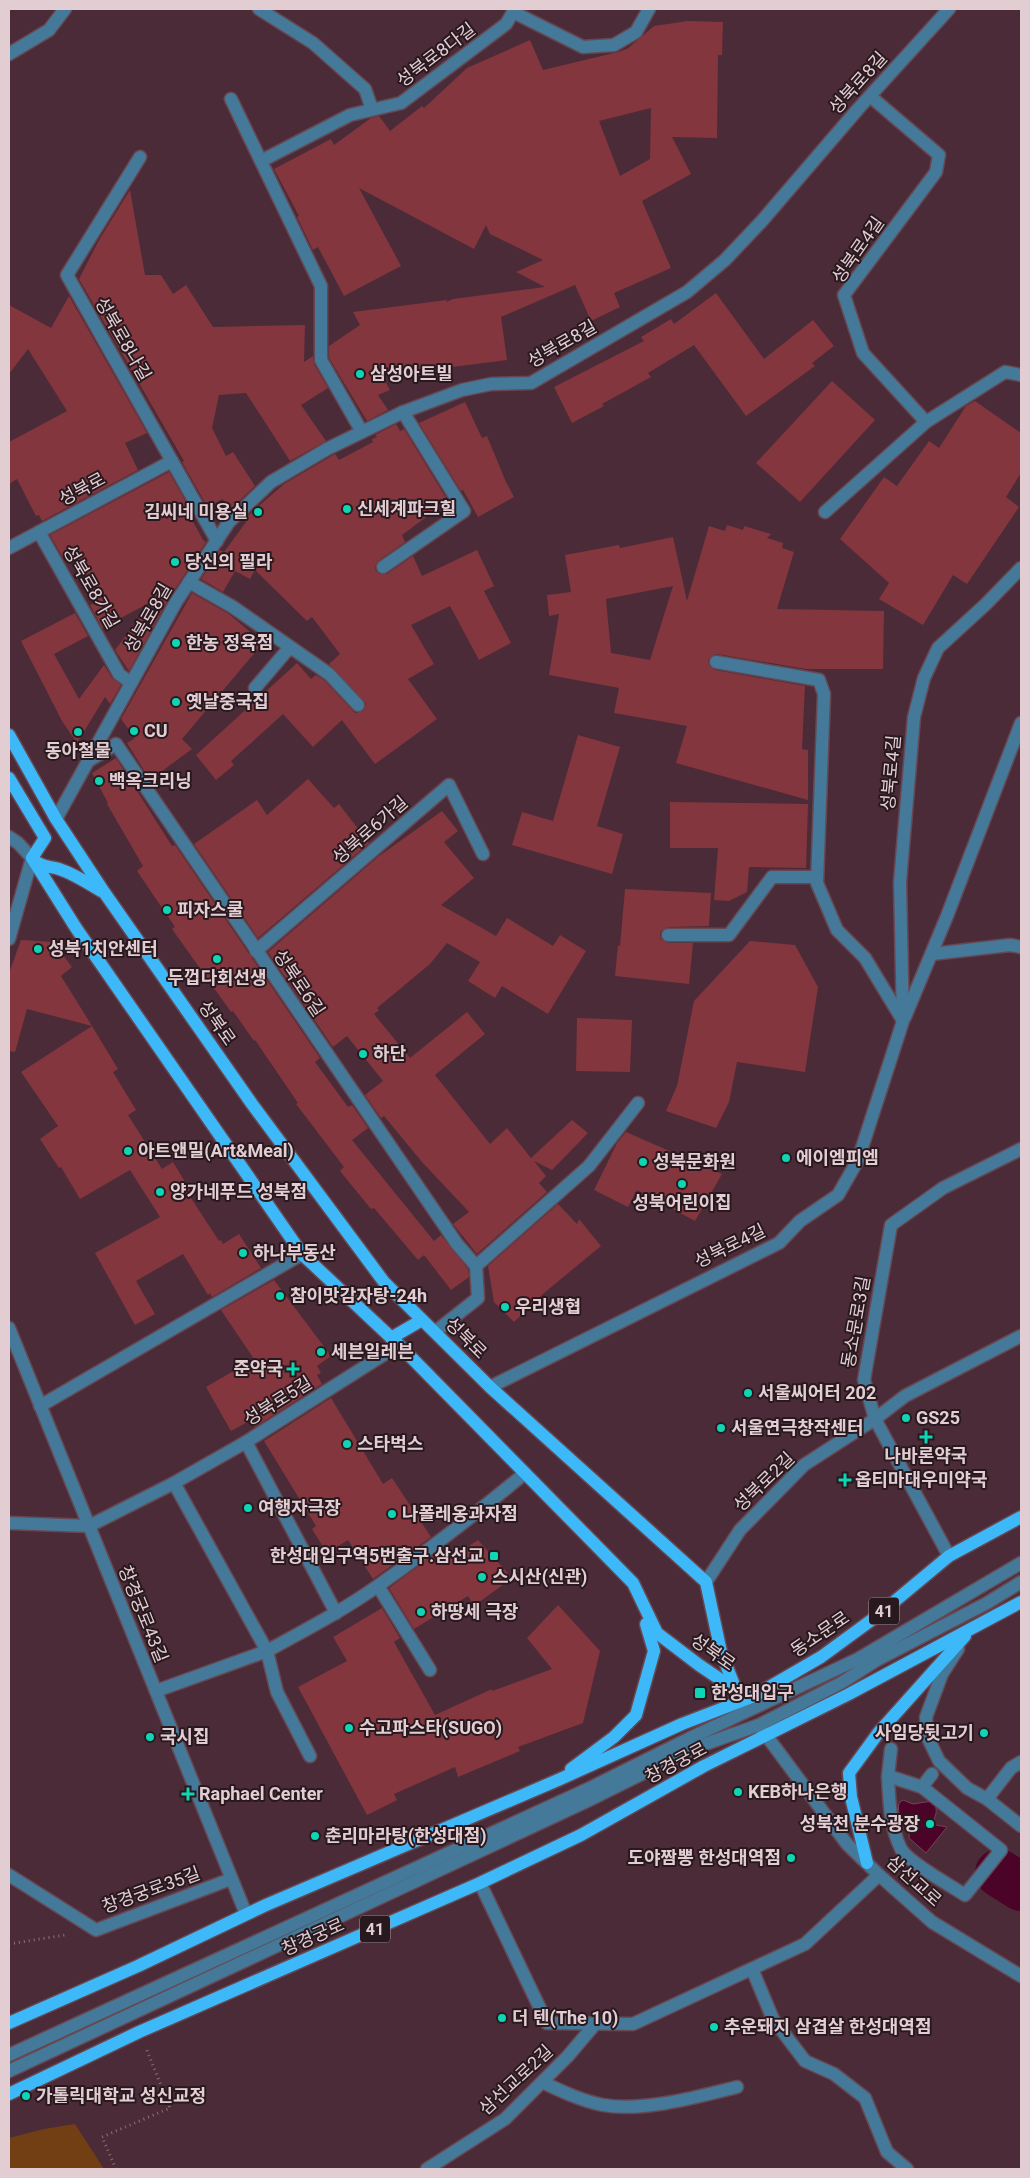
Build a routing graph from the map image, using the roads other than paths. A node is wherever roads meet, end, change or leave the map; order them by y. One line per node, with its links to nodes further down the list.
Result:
1 (65, 9): 6 (street)
2 (259, 9): 9 (street)
3 (649, 9): 5 (street, 성북로8다길)
4 (949, 9): 7 (street, 성북로8길)
5 (514, 10): 9 (street, 성북로8다길)
6 (9, 54)
7 (870, 96): 13 (street, 성북로8길); 14 (street, 성북로4길)
8 (231, 99): 11 (street)
9 (372, 109): 11 (street, 성북로8다길)
10 (140, 157): 16 (street, 성북로8나길)
11 (261, 161): 15 (street)
12 (1021, 375): 14 (street)
13 (404, 412): 15 (street, 성북로8길); 21 (street)
14 (926, 422): 17 (street)
15 (362, 432): 19 (street, 성북로8길)
16 (172, 461): 18 (street, 성북로); 19 (street, 성북로8나길)
17 (825, 512)
18 (39, 532): 20 (street, 성북로); 26 (street, 성북로8가길)
19 (216, 541): 23 (street, 성북로8길)
20 (9, 548)
21 (383, 567)
22 (1021, 568): 44 (street, 성북로4길)
23 (189, 582): 24 (street); 26 (street, 성북로8길)
24 (290, 647): 27 (street); 28 (street)
25 (716, 662): 37 (street)
26 (131, 683): 31 (street, 성북로8길)
27 (254, 688)
28 (358, 705)
29 (1021, 723): 43 (street)
30 (9, 735): 33 (main road, 성북로)
31 (88, 761): 33 (street, 성북로8길); 42 (street, 성북로6길)
32 (9, 778): 36 (main road)
33 (56, 820): 38 (main road, 성북로)
34 (9, 836): 36 (street)
35 (483, 854): 42 (street, 성북로6가길)
36 (32, 858): 38 (main road); 40 (street); 47 (main road, 성북로)
37 (818, 877): 39 (street); 44 (street)
38 (104, 892): 49 (main road, 성북로)
39 (668, 935)
40 (9, 939)
41 (1021, 947): 43 (street)
42 (256, 951): 48 (street, 성북로6길)
43 (932, 954): 44 (street)
44 (903, 1021): 54 (street, 성북로4길)
45 (638, 1103): 48 (street)
46 (1021, 1149): 56 (street, 동소문로3길)
47 (302, 1254): 53 (main road, 성북로); 55 (street)
48 (476, 1266): 51 (street)
49 (422, 1320): 51 (main road, 성북로); 53 (main road)
50 (9, 1328): 55 (street, 창경궁로43길)
51 (435, 1332): 54 (main road, 성북로)
52 (1021, 1336): 56 (street, 성북로2길)
53 (395, 1342): 57 (street, 성북로5길); 58 (main road, 성북로)
54 (490, 1387): 65 (main road, 성북로)
55 (40, 1406): 62 (street, 창경궁로43길)
56 (875, 1419): 63 (street, 동소문로3길); 65 (street, 성북로2길)
57 (246, 1442): 59 (street, 성북로5길); 70 (street)
58 (524, 1474): 67 (main road, 성북로); 68 (street)
59 (174, 1483): 62 (street, 성북로5길); 72 (street)
60 (1021, 1517): 63 (main road, 동소문로 / 41)
61 (9, 1523): 62 (street, 성북로5길)
62 (89, 1526): 74 (street, 창경궁로43길)
63 (949, 1556): 75 (main road, 동소문로 / 41)
64 (1021, 1563): 75 (street)
65 (706, 1582): 75 (main road, 성북로)
66 (1021, 1582): 77 (street)
67 (633, 1583): 75 (main road, 성북로); 83 (main road)
68 (378, 1586): 70 (street); 73 (street)
69 (1021, 1602): 71 (main road, 41)
70 (336, 1613): 72 (street)
71 (970, 1630): 77 (main road, 41); 85 (street); 87 (main road)
72 (267, 1651): 74 (street); 79 (street)
73 (430, 1670)
74 (156, 1692): 90 (street, 창경궁로43길)
75 (742, 1700): 76 (main road, 동소문로 / 41); 77 (street, 삼선교로); 97 (street)
76 (704, 1716): 83 (main road, 창경궁로 / 41)
77 (762, 1730): 87 (street, 삼선교로); 91 (main road, 창경궁로 / 41); 98 (street)
78 (891, 1749): 82 (street)
79 (310, 1756)
80 (1021, 1762): 85 (street)
81 (932, 1774): 84 (street)
82 (888, 1776): 84 (street); 84 (street)
83 (553, 1782): 92 (main road, 창경궁로 / 41)
84 (922, 1788)
85 (987, 1799): 86 (street)
86 (1021, 1826)
87 (867, 1864): 89 (street, 삼선교로)
88 (9, 1875): 90 (street, 창경궁로35길)
89 (879, 1875): 93 (street, 삼선교로2길); 94 (street, 삼선교로)
90 (231, 1879): 92 (street, 창경궁로43길)
91 (480, 1883): 96 (street, 삼선교로2길); 101 (main road, 창경궁로 / 41)
92 (246, 1914): 95 (main road, 창경궁로 / 41)
93 (752, 1968): 96 (street, 삼선교로2길); 103 (street)
94 (1021, 1976)
95 (9, 2023)
96 (596, 2023): 99 (street, 삼선교로2길)
97 (9, 2055)
98 (9, 2071)
99 (542, 2082): 100 (street); 102 (street, 삼선교로2길)
100 (737, 2087)
101 (9, 2094)
102 (427, 2169)
103 (907, 2169)

